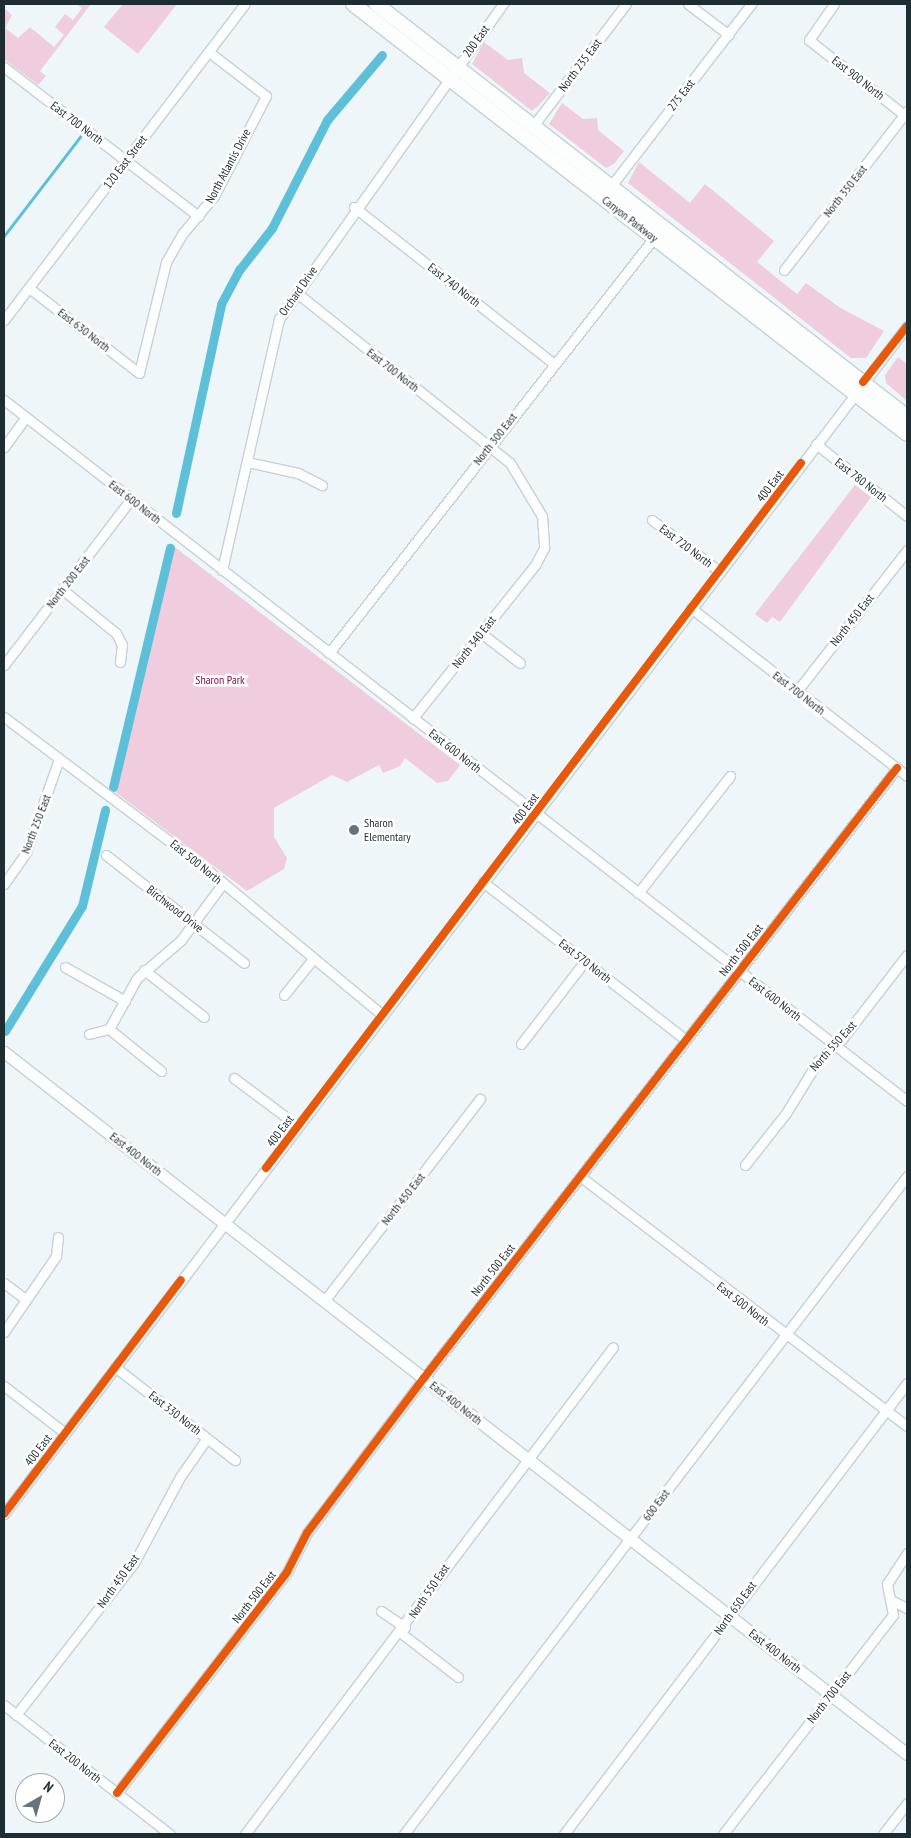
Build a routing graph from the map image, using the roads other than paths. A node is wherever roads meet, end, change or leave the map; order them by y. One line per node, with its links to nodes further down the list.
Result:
1 (245, 4): 10 (street, 120 East Street)
2 (353, 4): 12 (highway, Canyon Parkway)
3 (376, 4): 12 (highway, Canyon Parkway)
4 (504, 4): 12 (street, 200 East)
5 (626, 4): 14 (street, North 235 East)
6 (688, 4): 9 (street)
7 (751, 4): 9 (street, 275 East)
8 (834, 4): 13 (street, East 900 North)
9 (729, 35): 16 (street, 275 East)
10 (209, 52): 15 (street, 120 East Street); 18 (street, North Atlantis Drive)
11 (4, 67): 15 (street, East 700 North)
12 (454, 73): 14 (highway, Canyon Parkway); 17 (street, Orchard Drive); 19 (highway, Canyon Parkway)
13 (906, 114): 20 (street, North 350 East)
14 (533, 126): 16 (highway, Canyon Parkway)
15 (126, 160): 18 (street, East 700 North); 21 (street, 120 East Street)
16 (611, 186): 19 (highway, Canyon Parkway)
17 (354, 207): 22 (street, Orchard Drive); 25 (street, East 740 North)
18 (198, 216): 26 (street, North Atlantis Drive)
19 (659, 232): 25 (street, North 300 East); 27 (highway, Canyon Parkway)
20 (784, 270)
21 (29, 288): 23 (street, 120 East Street); 26 (street, East 630 North)
22 (297, 294): 33 (street, East 700 North); 35 (street, Orchard Drive)
23 (4, 320)
24 (907, 326): 27 (street, 400 East)
25 (554, 364): 33 (street, North 300 East)
26 (140, 373)
27 (859, 388): 29 (highway, Canyon Parkway); 31 (highway, Canyon Parkway); 32 (street, 400 East)
28 (4, 400): 30 (street, East 600 North)
29 (907, 417)
30 (26, 418): 34 (street); 37 (street, East 600 North)
31 (907, 434)
32 (816, 444): 38 (street, East 780 North); 43 (street, 400 East)
33 (490, 446): 41 (street, East 700 North); 47 (street, North 300 East)
34 (4, 447)
35 (247, 462): 36 (street); 42 (street, Orchard Drive)
36 (322, 485)
37 (132, 499): 42 (street, East 600 North); 44 (street, North 200 East)
38 (907, 516)
39 (652, 520): 43 (street, East 720 North)
40 (907, 550): 51 (street, North 450 East)
41 (535, 565): 46 (street, North 340 East)
42 (222, 570): 47 (street, East 600 North)
43 (719, 571): 45 (street, 400 East)
44 (63, 590): 48 (street); 50 (street, North 200 East)
45 (692, 608): 51 (street, East 700 North); 58 (street, 400 East)
46 (481, 633): 49 (street); 53 (street, North 340 East)
47 (329, 654): 53 (street, East 600 North)
48 (120, 662)
49 (520, 663)
50 (4, 664)
51 (797, 691): 55 (street, East 700 North)
52 (4, 717): 54 (street, East 500 North)
53 (413, 718): 58 (street, East 600 North)
54 (60, 759): 61 (street, East 500 North); 62 (street, North 250 East)
55 (897, 768): 57 (street, East 700 North); 71 (street, North 500 East)
56 (730, 776): 63 (street)
57 (907, 776)
58 (536, 814): 60 (street, 400 East); 63 (street, East 600 North)
59 (106, 855): 64 (street, Birchwood Drive)
60 (483, 882): 67 (street, East 570 North); 74 (street, 400 East)
61 (223, 883): 64 (street); 66 (street, East 500 North)
62 (4, 884)
63 (638, 893): 71 (street, East 600 North)
64 (194, 924): 68 (street, Birchwood Drive); 70 (street)
65 (907, 955): 80 (street, North 550 East)
66 (313, 959): 72 (street); 74 (street, East 500 North)
67 (585, 962): 78 (street, East 570 North); 79 (street)
68 (244, 963)
69 (65, 967): 73 (street)
70 (144, 970): 73 (street); 75 (street)
71 (739, 971): 78 (street, North 500 East); 80 (street, East 600 North)
72 (284, 995)
73 (124, 1001): 76 (street)
74 (382, 1015): 86 (street, 400 East)
75 (204, 1017)
76 (109, 1029): 77 (street); 82 (street)
77 (89, 1034)
78 (686, 1040): 89 (street, North 500 East)
79 (521, 1044)
80 (834, 1044): 85 (street, East 600 North); 87 (street, North 550 East)
81 (4, 1052): 90 (main road, East 400 North)
82 (161, 1071)
83 (234, 1078): 86 (street)
84 (480, 1099): 94 (street, North 450 East)
85 (907, 1101)
86 (298, 1126): 90 (street, 400 East)
87 (745, 1164)
88 (907, 1176): 96 (street, 600 East)
89 (582, 1177): 96 (street, East 500 North); 99 (street, North 500 East)
90 (224, 1223): 94 (main road, East 400 North); 98 (street, 400 East)
91 (58, 1237): 93 (street)
92 (4, 1283): 93 (street)
93 (25, 1299): 95 (street)
94 (325, 1300): 99 (main road, East 400 North)
95 (4, 1332)
96 (786, 1335): 102 (street, East 500 North); 109 (street, 600 East)
97 (613, 1347): 106 (street, North 550 East)
98 (115, 1367): 104 (street, 400 East); 105 (street, East 330 North)
99 (424, 1378): 106 (main road, East 400 North); 121 (street, North 500 East)
100 (907, 1383): 102 (street, North 650 East)
101 (4, 1386): 104 (street)
102 (886, 1410): 103 (street, East 500 North); 114 (street, North 650 East)
103 (907, 1426)
104 (65, 1433): 108 (street, 400 East)
105 (207, 1438): 107 (street, East 330 North); 119 (street, North 450 East)
106 (528, 1459): 109 (main road, East 400 North); 115 (street, North 550 East)
107 (234, 1460)
108 (4, 1514)
109 (630, 1539): 114 (main road, East 400 North); 125 (street, 600 East)
110 (907, 1553): 111 (street, North 700 East)
111 (891, 1600): 112 (street); 117 (street, North 700 East)
112 (907, 1608)
113 (381, 1611): 115 (street)
114 (730, 1616): 117 (main road, East 400 North); 126 (street, North 650 East)
115 (403, 1630): 116 (street); 124 (street, North 550 East)
116 (458, 1677)
117 (831, 1694): 120 (main road, East 400 North); 127 (street, North 700 East)
118 (4, 1705): 119 (street, East 200 North)
119 (16, 1715): 121 (street, East 200 North)
120 (907, 1754)
121 (117, 1793): 123 (street, East 200 North)
122 (907, 1803): 128 (street)
123 (170, 1834)
124 (245, 1834)
125 (404, 1834)
126 (564, 1834)
127 (723, 1834)
128 (883, 1834)

